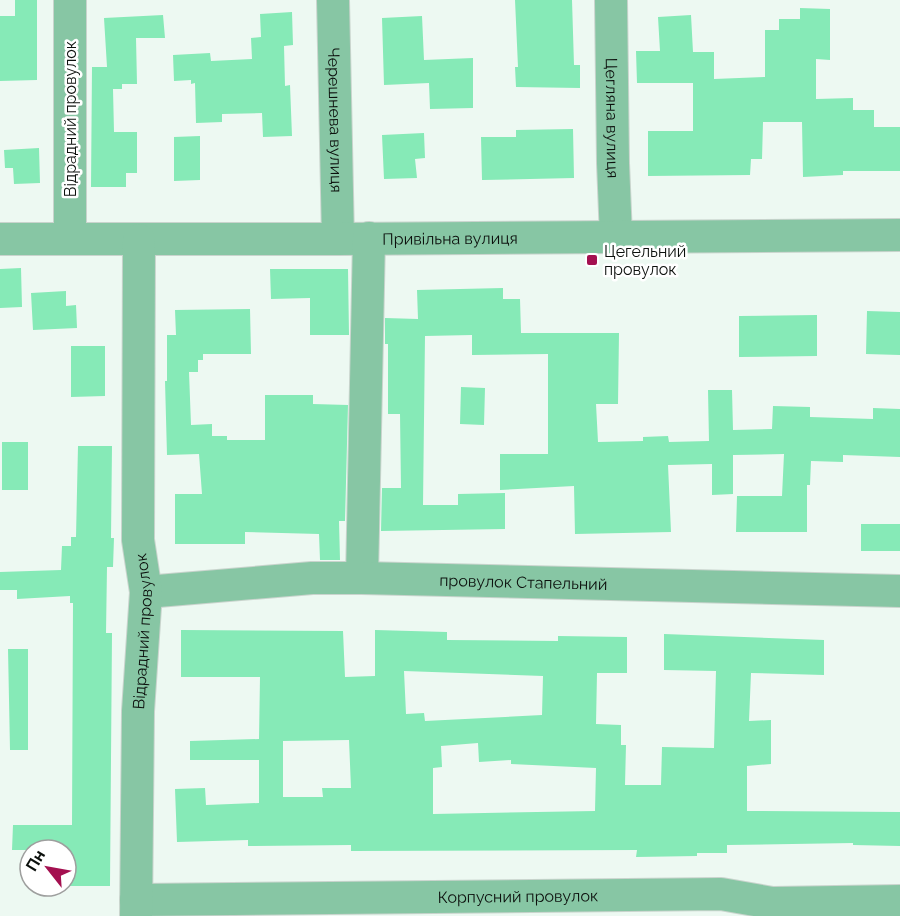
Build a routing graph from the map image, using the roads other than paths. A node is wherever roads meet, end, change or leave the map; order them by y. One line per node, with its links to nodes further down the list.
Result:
1 (70, 0): 7 (street, Відрадний провулок)
2 (333, 0): 9 (street, Черешнева вулиця)
3 (611, 0): 5 (street, Цегляна вулиця)
4 (900, 235): 5 (street, Привільна вулиця)
5 (616, 237): 8 (street, Привільна вулиця)
6 (0, 238): 7 (street, Привільна вулиця)
7 (70, 238): 10 (street, Привільна вулиця)
8 (369, 238): 9 (street, Привільна вулиця); 11 (street)
9 (338, 239): 10 (street, Привільна вулиця)
10 (139, 240): 13 (street, Відрадний провулок)
11 (362, 578): 12 (street, провулок Стапельний); 13 (street, провулок Стапельний)
12 (900, 591)
13 (146, 592): 15 (street, Відрадний провулок)
14 (900, 901): 15 (street, Корпусний провулок)
15 (136, 908)

